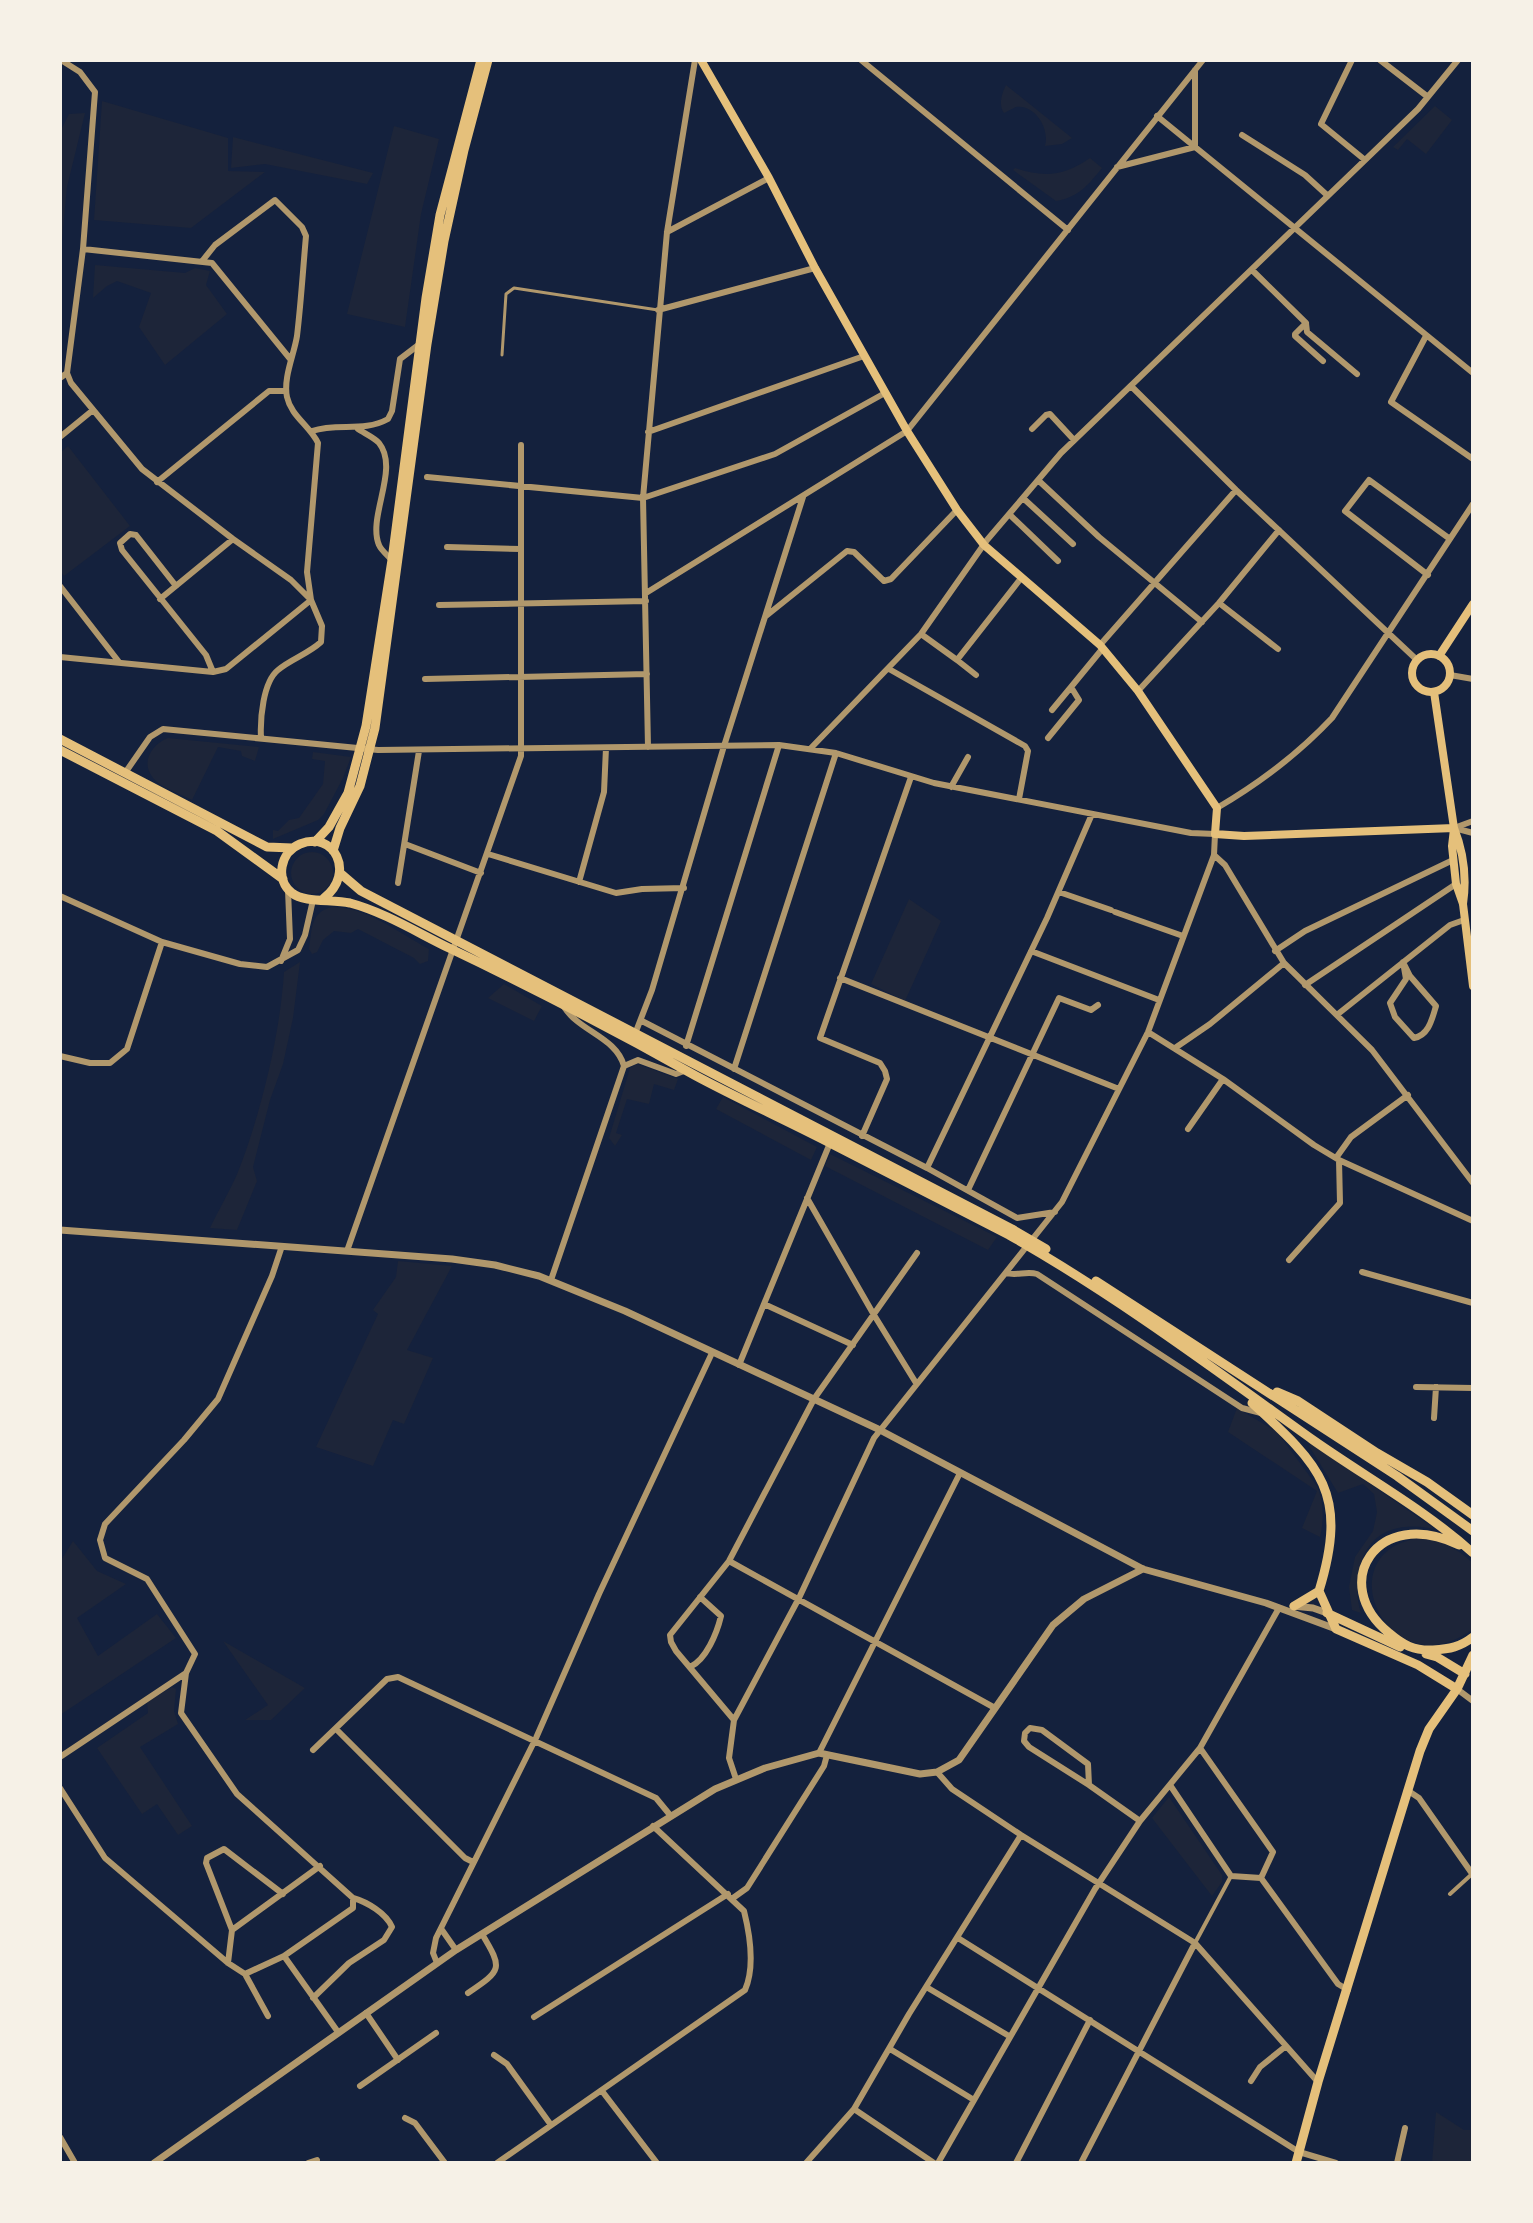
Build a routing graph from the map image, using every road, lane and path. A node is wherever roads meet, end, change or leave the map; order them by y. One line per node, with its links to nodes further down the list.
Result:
1 (61, 60): 25 (street)
2 (481, 60): 32 (main road)
3 (488, 60): 109 (main road)
4 (695, 60): 24 (street)
5 (701, 60): 20 (main road)
6 (862, 60): 23 (street)
7 (1203, 60): 13 (street)
8 (1352, 60): 18 (street)
9 (1380, 60): 12 (street)
10 (1397, 60): 12 (street)
11 (1458, 60): 14 (street)
12 (1391, 68): 14 (street)
13 (1195, 70): 15 (street); 17 (street)
14 (1428, 97): 18 (street)
15 (1157, 116): 17 (street); 19 (street)
16 (1242, 135): 21 (street)
17 (1195, 147): 19 (street); 22 (street)
18 (1365, 160): 21 (street)
19 (1116, 167): 23 (street)
20 (769, 178): 24 (street); 27 (main road)
21 (1328, 196): 22 (street)
22 (1295, 228): 28 (street); 31 (street)
23 (1068, 230): 48 (street)
24 (667, 232): 29 (street)
25 (83, 249): 26 (street); 37 (street)
26 (203, 260): 35 (street); 35 (street)
27 (815, 268): 29 (street); 34 (main road)
28 (1252, 270): 30 (street); 41 (street)
29 (658, 310): 33 (lane); 49 (street)
30 (1306, 323): 36 (street); 39 (street)
31 (1426, 336): 38 (street); 53 (street)
32 (421, 343): 45 (street); 72 (main road)
33 (502, 355)
34 (864, 356): 43 (main road); 49 (street)
35 (291, 360): 42 (street)
36 (1323, 361)
37 (67, 373): 40 (street); 44 (street)
38 (1473, 373)
39 (1357, 374)
40 (60, 378)
41 (1132, 387): 51 (street); 58 (street)
42 (286, 391): 47 (street); 56 (street)
43 (885, 393): 48 (main road); 60 (street)
44 (93, 410): 50 (street); 56 (street)
45 (358, 429): 47 (street); 72 (street)
46 (1032, 429): 51 (street)
47 (312, 431): 81 (street)
48 (907, 431): 59 (street); 63 (main road)
49 (648, 432): 60 (street)
50 (60, 437)
51 (1074, 440): 55 (street)
52 (521, 445): 57 (street)
53 (1473, 459)
54 (427, 477): 57 (street)
55 (1038, 480): 61 (street); 76 (street)
56 (157, 482): 66 (street)
57 (521, 487): 60 (street); 71 (street)
58 (1236, 490): 65 (street); 76 (street)
59 (803, 497): 79 (street); 87 (street)
60 (643, 498): 79 (street)
61 (1023, 498): 64 (street); 68 (street)
62 (1473, 504): 67 (street)
63 (957, 510): 69 (main road); 87 (street)
64 (1009, 514): 69 (street); 73 (street)
65 (1279, 530): 84 (street); 95 (street)
66 (233, 539): 78 (street); 81 (street)
67 (1450, 539): 74 (street); 74 (street)
68 (1073, 544)
69 (984, 545): 75 (main road); 89 (street)
70 (447, 547): 71 (street)
71 (521, 549): 83 (street)
72 (392, 560): 109 (main road)
73 (1058, 561)
74 (1428, 575): 128 (street)
75 (1022, 577): 90 (main road); 94 (street)
76 (1155, 584): 88 (street); 90 (street)
77 (60, 586): 96 (street)
78 (176, 586): 80 (street); 80 (street)
79 (646, 593): 82 (street)
80 (160, 599): 98 (street)
81 (311, 600): 98 (street); 110 (street)
82 (646, 601): 83 (street); 99 (street)
83 (521, 603): 86 (street); 102 (street)
84 (1219, 603): 88 (street); 91 (street)
85 (1473, 604): 92 (main road)
86 (439, 605)
87 (766, 616): 114 (street)
88 (1202, 622): 106 (street)
89 (921, 634): 94 (street); 97 (street)
90 (1102, 647): 105 (street); 106 (main road)
91 (1278, 649)
92 (1439, 656): 95 (main road); 101 (main road)
93 (60, 657): 96 (street)
94 (957, 660): 100 (street)
95 (1417, 660): 107 (main road)
96 (120, 663): 98 (street)
97 (889, 669): 119 (street); 127 (street)
98 (213, 672)
99 (647, 674): 102 (street); 115 (street)
100 (976, 675)
101 (1450, 675): 104 (street); 107 (main road)
102 (521, 676): 103 (street); 118 (street)
103 (425, 679)
104 (1473, 679)
105 (1071, 687): 108 (street); 111 (street)
106 (1138, 691): 128 (main road)
107 (1434, 692): 131 (main road)
108 (1052, 710)
109 (371, 727): 123 (main road)
110 (261, 738): 120 (street); 124 (street)
111 (1048, 738)
112 (60, 739): 124 (main road)
113 (779, 745): 114 (street); 119 (street); 173 (street)
114 (724, 746): 115 (street); 147 (street)
115 (648, 747): 117 (street)
116 (60, 748): 124 (main road)
117 (606, 748): 118 (street); 144 (street)
118 (521, 749): 120 (street); 138 (street)
119 (810, 749): 121 (street)
120 (419, 751): 135 (street)
121 (836, 753): 125 (street); 178 (street)
122 (968, 757): 126 (street)
123 (361, 768): 134 (main road); 137 (main road)
124 (123, 777): 136 (main road); 143 (main road)
125 (911, 777): 126 (street); 162 (street)
126 (951, 787): 127 (street)
127 (1019, 799): 129 (street)
128 (1217, 808): 133 (main road)
129 (1092, 814): 133 (street); 149 (street)
130 (1473, 821): 131 (street)
131 (1454, 828): 132 (street); 133 (main road); 140 (main road); 152 (main road)
132 (1473, 833)
133 (1215, 834): 139 (street)
134 (315, 842): 136 (main road); 137 (main road)
135 (405, 844): 142 (street); 145 (street)
136 (292, 848): 143 (main road)
137 (333, 851): 141 (main road)
138 (488, 854): 142 (street); 144 (street)
139 (1214, 855): 154 (street); 158 (street)
140 (1453, 860): 146 (main road); 158 (street)
141 (340, 873): 151 (main road); 156 (main road)
142 (481, 873): 156 (street)
143 (283, 879): 148 (main road)
144 (579, 882): 147 (street)
145 (398, 883)
146 (1456, 884): 152 (main road); 163 (street)
147 (684, 888): 169 (street)
148 (288, 890): 151 (main road); 159 (street)
149 (1059, 892): 154 (street); 157 (street)
150 (60, 896): 155 (street)
151 (318, 899): 156 (main road); 159 (street)
152 (1463, 904): 153 (main road)
153 (1464, 920): 160 (street); 164 (main road)
154 (1183, 936): 165 (street)
155 (162, 942): 159 (street); 176 (street)
156 (455, 945): 167 (main road); 171 (main road); 196 (street)
157 (1031, 951): 165 (street); 172 (street)
158 (1275, 951): 161 (street)
159 (281, 961)
160 (1403, 962): 160 (street); 168 (street)
161 (1284, 963): 163 (street); 174 (street)
162 (840, 978): 172 (street); 184 (street)
163 (1305, 985): 168 (street)
164 (1473, 986)
165 (1159, 1000): 170 (street)
166 (1098, 1005): 175 (street)
167 (564, 1007): 177 (street); 179 (main road)
168 (1338, 1014): 182 (street)
169 (642, 1021): 171 (street); 173 (street)
170 (1148, 1032): 174 (street); 181 (street)
171 (635, 1034): 185 (main road)
172 (989, 1038): 175 (street); 187 (street)
173 (686, 1046): 178 (street)
174 (1175, 1048): 180 (street)
175 (1031, 1055): 181 (street); 189 (street)
176 (60, 1056)
177 (624, 1066): 179 (street); 201 (street)
178 (734, 1069): 184 (street)
179 (686, 1070): 185 (main road)
180 (1223, 1079): 183 (street); 186 (street)
181 (1119, 1089): 191 (street)
182 (1408, 1095): 186 (street); 188 (street)
183 (1188, 1129)
184 (862, 1136): 187 (street)
185 (831, 1139): 190 (street); 194 (main road)
186 (1338, 1159): 192 (street); 198 (street)
187 (927, 1168): 189 (street)
188 (1473, 1183)
189 (968, 1190): 191 (street)
190 (807, 1198): 203 (street); 204 (street)
191 (1055, 1212): 194 (street)
192 (1473, 1221)
193 (60, 1230): 195 (street)
194 (1030, 1243): 200 (street); 208 (main road); 209 (main road)
195 (282, 1246): 196 (street); 237 (street)
196 (347, 1251): 201 (street)
197 (917, 1253): 204 (street)
198 (1289, 1260)
199 (1362, 1272): 202 (street)
200 (1006, 1273): 210 (street); 215 (street)
201 (551, 1280): 206 (street)
202 (1473, 1303)
203 (764, 1304): 205 (street); 207 (street)
204 (874, 1315): 205 (street); 210 (street)
205 (853, 1345): 214 (street)
206 (712, 1353): 207 (street); 243 (street)
207 (739, 1365): 214 (street)
208 (1223, 1376): 215 (main road); 221 (main road)
209 (1251, 1381): 219 (main road); 220 (main road)
210 (916, 1383): 217 (street)
211 (1416, 1387): 212 (street)
212 (1436, 1387): 213 (street); 216 (street)
213 (1473, 1388)
214 (814, 1399): 217 (street); 222 (street)
215 (1263, 1413): 224 (main road)
216 (1434, 1418)
217 (878, 1429): 218 (street); 226 (street)
218 (960, 1473): 223 (street); 232 (street)
219 (1473, 1515)
220 (1473, 1531)
221 (1472, 1551): 233 (main road)
222 (729, 1561): 225 (street); 226 (street)
223 (1143, 1569): 228 (street); 240 (street)
224 (1319, 1591): 227 (main road); 229 (main road)
225 (700, 1597): 235 (street); 235 (street)
226 (799, 1598): 232 (street); 241 (street)
227 (1294, 1606): 228 (street); 229 (street)
228 (1279, 1608): 230 (street); 244 (street)
229 (1327, 1613): 230 (main road); 233 (main road)
230 (1336, 1629): 238 (main road)
231 (1473, 1637): 233 (main road)
232 (876, 1640): 240 (street); 246 (street)
233 (1416, 1651): 236 (main road)
234 (1473, 1655): 236 (main road)
235 (690, 1667): 241 (street)
236 (1469, 1670): 238 (main road)
237 (186, 1673): 247 (street); 259 (street)
238 (1457, 1689): 239 (street); 253 (main road)
239 (1473, 1701)
240 (995, 1708): 248 (street)
241 (734, 1720): 249 (street)
242 (336, 1729): 243 (street); 245 (street); 258 (street)
243 (534, 1742): 254 (street); 258 (street)
244 (1200, 1748): 251 (street); 262 (street)
245 (313, 1750)
246 (823, 1754): 248 (street); 249 (street); 266 (street)
247 (60, 1757)
248 (937, 1772): 257 (street)
249 (736, 1779): 254 (street)
250 (1089, 1785): 250 (street); 255 (street)
251 (1170, 1785): 255 (street); 261 (street)
252 (60, 1788): 275 (street)
253 (1407, 1790): 260 (street); 280 (main road)
254 (670, 1815): 256 (street)
255 (1140, 1821): 263 (street)
256 (653, 1825): 266 (street); 270 (street)
257 (1021, 1835): 263 (street); 271 (street)
258 (473, 1862): 269 (street)
259 (320, 1866): 264 (street); 267 (street)
260 (1473, 1875): 265 (street)
261 (1231, 1876): 262 (street); 272 (street)
262 (1261, 1878): 280 (street)
263 (1100, 1882): 272 (street); 278 (street)
264 (283, 1894): 268 (street); 268 (street)
265 (1450, 1894)
266 (730, 1896): 285 (street); 298 (street)
267 (353, 1898): 274 (street); 282 (street)
268 (232, 1930): 275 (street)
269 (442, 1930): 273 (street); 276 (street)
270 (482, 1934): 273 (street); 281 (street)
271 (958, 1938): 278 (street); 279 (street)
272 (1195, 1943): 290 (street); 292 (street)
273 (456, 1950): 276 (street)
274 (284, 1956): 277 (street); 282 (street)
275 (228, 1963): 277 (street)
276 (437, 1963): 283 (street)
277 (245, 1974): 284 (street)
278 (1037, 1987): 286 (street); 289 (street)
279 (928, 1988): 289 (street); 291 (street)
280 (1348, 1990): 296 (main road)
281 (468, 1993)
282 (313, 1998): 287 (street)
283 (366, 2013): 287 (street); 294 (street)
284 (268, 2016)
285 (534, 2017)
286 (1090, 2020): 292 (street); 315 (street)
287 (338, 2032): 308 (street)
288 (436, 2033): 294 (street)
289 (1009, 2036): 299 (street)
290 (1286, 2046): 295 (street); 296 (street)
291 (890, 2049): 299 (street); 300 (street)
292 (1138, 2051): 305 (street); 316 (street)
293 (494, 2055): 302 (street)
294 (398, 2060): 297 (street)
295 (1251, 2081)
296 (1318, 2082): 305 (main road)
297 (360, 2086)
298 (602, 2091): 302 (street); 312 (street)
299 (974, 2100): 314 (street)
300 (854, 2109): 313 (street); 314 (street)
301 (405, 2118): 310 (street)
302 (551, 2125): 311 (street)
303 (1405, 2128): 319 (street)
304 (60, 2137): 307 (street)
305 (1299, 2152): 317 (main road); 318 (street)
306 (317, 2160): 309 (street)
307 (75, 2163)
308 (154, 2163)
309 (308, 2163)
310 (445, 2163)
311 (497, 2163)
312 (657, 2163)
313 (806, 2163)
314 (936, 2163)
315 (1016, 2163)
316 (1081, 2163)
317 (1296, 2163)
318 (1336, 2163)
319 (1397, 2163)

